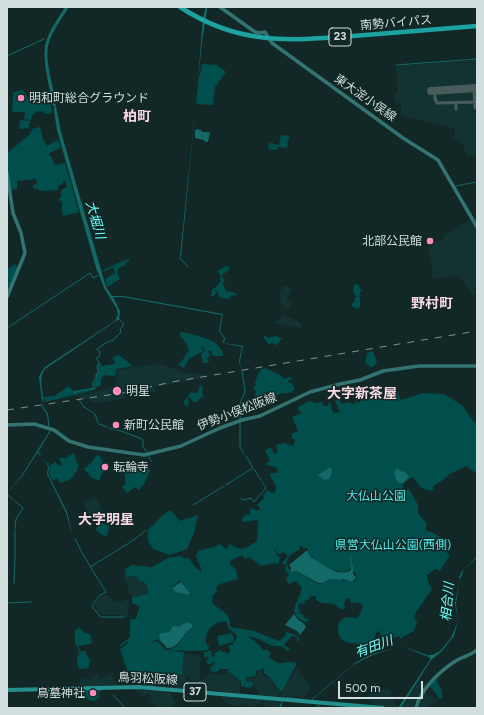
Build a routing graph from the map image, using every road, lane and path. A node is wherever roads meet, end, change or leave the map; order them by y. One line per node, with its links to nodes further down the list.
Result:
1 (181, 7): 4 (highway, 南勢バイパス / 23)
2 (220, 7): 4 (main road, 東大淀小俣線)
3 (477, 25): 4 (highway, 南勢バイパス / 23)
4 (269, 38): 6 (main road, 東大淀小俣線)
5 (7, 172): 7 (main road)
6 (477, 227)
7 (7, 297)
8 (477, 366): 9 (main road, 伊勢小俣松阪線)
9 (7, 426)
10 (477, 650): 13 (main road)
11 (7, 690): 12 (main road, 鳥羽松阪線 / 37)
12 (383, 708)
13 (416, 708)

